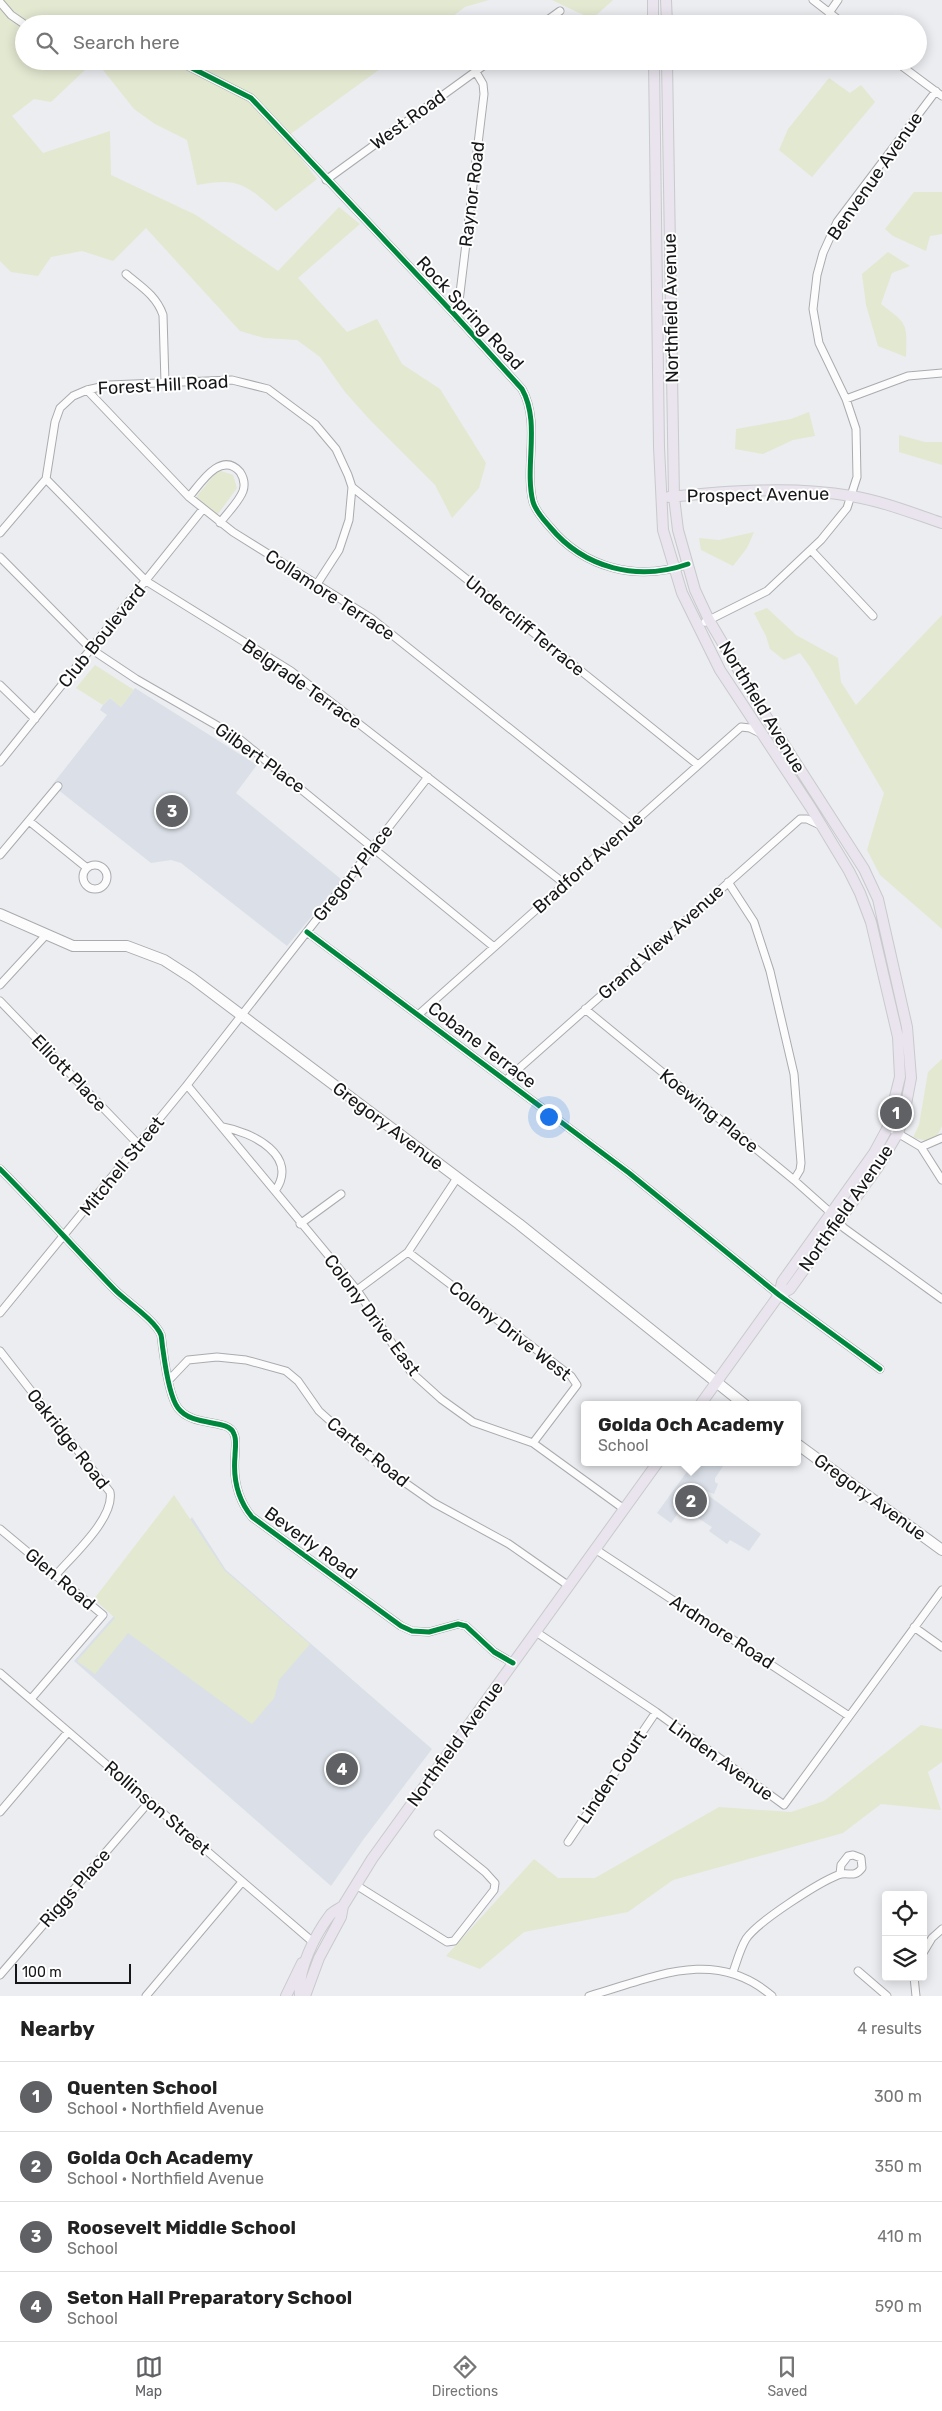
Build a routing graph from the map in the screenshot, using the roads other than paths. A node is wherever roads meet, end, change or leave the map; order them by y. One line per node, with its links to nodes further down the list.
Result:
1 (653, 0): 9 (main road)
2 (666, 0): 10 (main road)
3 (813, 0): 7 (street)
4 (838, 0): 7 (street)
5 (0, 2): 12 (street)
6 (560, 11): 8 (street)
7 (829, 12): 11 (street)
8 (554, 15)
9 (654, 15)
10 (666, 15)
11 (833, 15)
12 (15, 16)
13 (196, 70): 22 (street, Rock Spring Road)
14 (479, 70): 18 (street, West Road)
15 (654, 70): 20 (main road, Northfield Avenue)
16 (667, 70): 21 (main road, Northfield Avenue)
17 (907, 70): 19 (street)
18 (476, 72): 22 (street, West Road); 24 (street, Raynor Road)
19 (939, 94): 28 (street, Benvenue Avenue)
20 (655, 127): 21 (main road); 34 (main road, Northfield Avenue)
21 (668, 127): 33 (main road, Northfield Avenue)
22 (326, 180): 24 (street, Rock Spring Road)
23 (126, 274): 26 (street)
24 (457, 318): 42 (street, Rock Spring Road)
25 (942, 373): 28 (street)
26 (165, 383): 27 (street, Forest Hill Road); 30 (street, Forest Hill Road)
27 (88, 390): 29 (street, Forest Hill Road); 32 (street, Collamore Terrace)
28 (846, 399): 31 (street, Benvenue Avenue)
29 (46, 479): 38 (street); 43 (street, Belgrade Terrace)
30 (352, 487): 44 (street, Forest Hill Road); 55 (street, Undercliff Terrace)
31 (852, 496): 33 (main road, Prospect Avenue); 37 (main road, Prospect Avenue); 39 (street, Benvenue Avenue)
32 (189, 497): 35 (street, Collamore Terrace); 36 (street)
33 (674, 497): 34 (main road, Prospect Avenue); 41 (main road, Northfield Avenue)
34 (660, 498): 42 (main road, Northfield Avenue)
35 (203, 509): 36 (street, Collamore Terrace); 43 (street, Club Boulevard)
36 (220, 522): 44 (street, Collamore Terrace)
37 (942, 523)
38 (0, 533)
39 (811, 550): 45 (street); 46 (street, Benvenue Avenue)
40 (0, 558): 48 (street, Gilbert Place)
41 (688, 564): 42 (street, Rock Spring Road); 46 (main road, Northfield Avenue)
42 (674, 569): 47 (main road, Northfield Avenue)
43 (146, 581): 48 (street, Club Boulevard); 56 (street, Belgrade Terrace)
44 (317, 584): 61 (street, Collamore Terrace)
45 (873, 616)
46 (709, 620): 47 (street, Benvenue Avenue); 50 (main road, Northfield Avenue)
47 (697, 626): 51 (main road, Northfield Avenue)
48 (91, 649): 52 (street, Club Boulevard); 63 (street, Gilbert Place)
49 (0, 685): 52 (street)
50 (762, 710): 51 (main road); 58 (main road, Northfield Avenue)
51 (752, 717): 53 (main road, Northfield Avenue)
52 (35, 719): 54 (street, Club Boulevard)
53 (763, 735): 55 (street, Bradford Avenue); 59 (main road, Northfield Avenue)
54 (0, 762)
55 (698, 766): 61 (street, Bradford Avenue)
56 (428, 777): 63 (street, Gregory Place); 67 (street, Belgrade Terrace)
57 (58, 786): 60 (street)
58 (821, 802): 59 (main road); 81 (main road, Northfield Avenue)
59 (811, 808): 62 (main road, Northfield Avenue)
60 (29, 821): 64 (street); 65 (street)
61 (631, 826): 67 (street, Bradford Avenue)
62 (822, 826): 66 (street, Grand View Avenue); 80 (main road, Northfield Avenue)
63 (374, 847): 69 (street, Gregory Place); 71 (street, Gilbert Place)
64 (0, 855)
65 (87, 868)
66 (728, 882): 74 (street, Grand View Avenue); 87 (street)
67 (565, 884): 71 (street, Bradford Avenue)
68 (0, 914): 70 (main road, Gregory Avenue)
69 (307, 932): 75 (street, Cobane Terrace); 76 (street, Gregory Place)
70 (46, 934): 72 (street); 76 (main road, Gregory Avenue)
71 (494, 946): 75 (street, Bradford Avenue)
72 (0, 985)
73 (0, 1002): 83 (street, Elliott Place)
74 (585, 1009): 77 (street, Grand View Avenue); 87 (street, Koewing Place)
75 (418, 1015): 77 (street, Cobane Terrace)
76 (241, 1016): 78 (street, Mitchell Street); 86 (main road, Gregory Avenue)
77 (506, 1080): 96 (street, Cobane Terrace)
78 (187, 1085): 79 (street, Colony Drive East); 83 (street, Mitchell Street)
79 (222, 1127): 89 (street, Colony Drive East); 89 (street)
80 (886, 1129): 81 (street); 91 (main road, Northfield Avenue)
81 (898, 1133): 84 (street); 91 (main road, Northfield Avenue)
82 (942, 1138): 84 (street)
83 (138, 1144): 93 (street, Mitchell Street)
84 (921, 1147): 88 (street)
85 (0, 1169): 93 (street, Beverly Road)
86 (457, 1178): 94 (street); 102 (main road, Gregory Avenue)
87 (794, 1180): 91 (street, Koewing Place)
88 (942, 1180)
89 (275, 1191): 92 (street, Colony Drive East)
90 (340, 1194): 92 (street)
91 (835, 1217): 96 (main road, Northfield Avenue); 97 (street, Koewing Place)
92 (300, 1224): 95 (street, Colony Drive East)
93 (66, 1235): 98 (street, Mitchell Street); 101 (street, Beverly Road)
94 (408, 1252): 95 (street); 105 (street, Colony Drive West)
95 (357, 1290): 105 (street, Colony Drive East)
96 (779, 1295): 100 (street, Cobane Terrace); 102 (main road, Northfield Avenue)
97 (942, 1299)
98 (0, 1314)
99 (0, 1351): 112 (street, Oakridge Road)
100 (880, 1368)
101 (169, 1380): 113 (street, Carter Road); 118 (street, Beverly Road)
102 (715, 1383): 103 (main road, Northfield Avenue); 104 (main road, Gregory Avenue)
103 (703, 1401)
104 (739, 1401)
105 (533, 1443): 108 (street, Colony Drive East)
106 (801, 1447): 111 (main road, Gregory Avenue)
107 (655, 1466): 108 (main road, Northfield Avenue)
108 (624, 1509): 110 (main road, Northfield Avenue)
109 (0, 1529): 112 (street, Glen Road)
110 (595, 1549): 113 (main road, Northfield Avenue); 122 (street, Ardmore Road)
111 (942, 1550)
112 (55, 1576): 120 (street, Glen Road)
113 (569, 1586): 116 (main road, Northfield Avenue)
114 (942, 1590): 115 (street, Linden Avenue)
115 (914, 1628): 117 (street); 122 (street, Linden Avenue)
116 (536, 1632): 118 (main road, Northfield Avenue); 121 (street, Linden Avenue)
117 (942, 1647)
118 (513, 1663): 130 (main road, Northfield Avenue)
119 (0, 1673): 120 (street, Rollinson Street)
120 (31, 1699): 123 (street, Rollinson Street)
121 (656, 1712): 122 (street, Linden Avenue); 127 (street, Linden Court)
122 (850, 1716)
123 (68, 1732): 124 (street, Rollinson Street); 125 (street)
124 (149, 1802): 129 (street, Rollinson Street); 137 (street, Riggs Place)
125 (0, 1812)
126 (438, 1834): 130 (street)
127 (568, 1842)
128 (840, 1874): 136 (street)
129 (242, 1882): 133 (street, Rollinson Street); 139 (street)
130 (356, 1885): 131 (main road, Northfield Avenue)
131 (343, 1906): 133 (main road, Northfield Avenue); 142 (main road, Northfield Avenue)
132 (942, 1930): 134 (street)
133 (314, 1943): 140 (main road); 141 (main road, Northfield Avenue)
134 (927, 1946)
135 (858, 1971): 145 (street)
136 (733, 1972): 143 (street); 144 (street)
137 (0, 1975)
138 (914, 1981): 146 (street)
139 (146, 1996)
140 (286, 1996)
141 (300, 1996)
142 (305, 1996)
143 (589, 1996)
144 (772, 1996)
145 (887, 1996)
146 (916, 1996)

